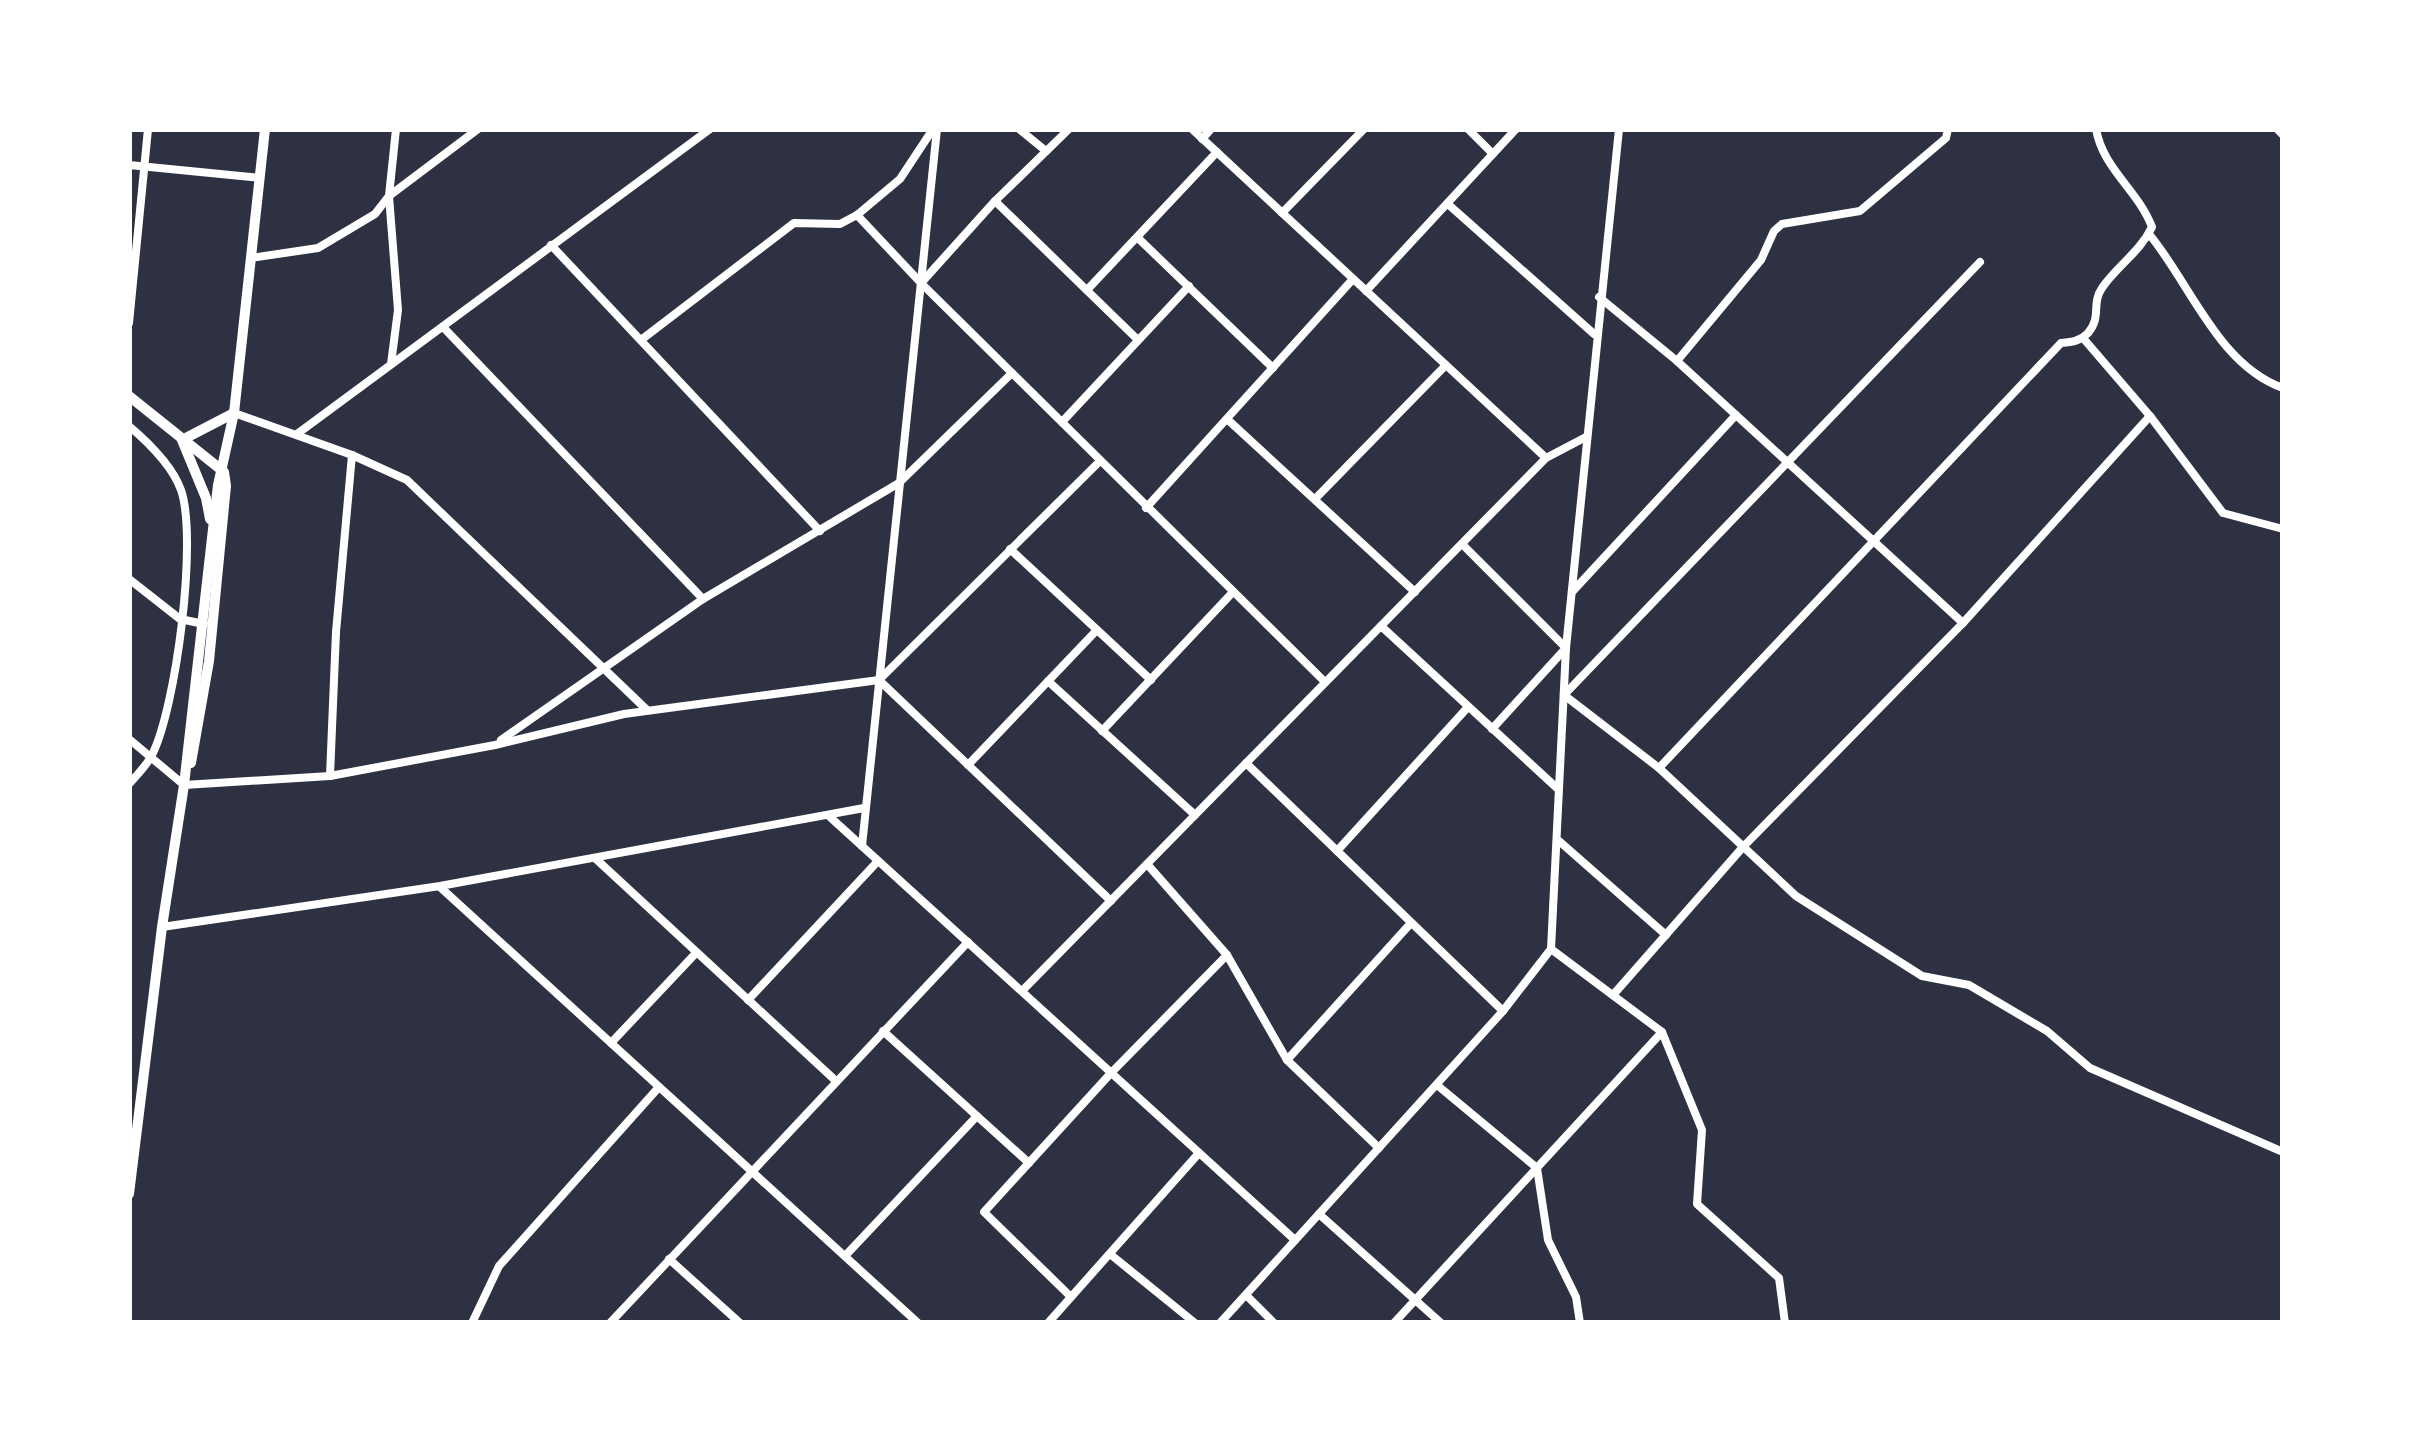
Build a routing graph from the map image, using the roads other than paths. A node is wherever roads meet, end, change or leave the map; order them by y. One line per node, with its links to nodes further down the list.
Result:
1 (148, 129): 22 (street)
2 (265, 129): 23 (main road)
3 (396, 129): 24 (street)
4 (478, 129): 24 (street)
5 (710, 129): 31 (street)
6 (935, 129): 28 (street); 35 (street)
7 (1019, 129): 18 (street)
8 (1069, 129): 18 (street)
9 (1192, 129): 17 (street)
10 (1211, 129): 17 (street)
11 (1363, 129): 27 (street)
12 (1468, 129): 20 (street)
13 (1516, 129): 20 (street)
14 (1619, 129): 39 (street)
15 (1948, 129): 46 (street)
16 (2096, 129): 29 (street)
17 (1202, 139): 19 (street)
18 (1046, 151): 25 (street)
19 (1217, 152): 27 (street); 30 (street)
20 (1493, 154): 26 (street)
21 (129, 165): 22 (street)
22 (144, 166): 23 (street); 40 (street)
23 (260, 178): 32 (main road)
24 (389, 196): 32 (street); 47 (street)
25 (995, 201): 35 (street); 37 (street)
26 (1449, 205): 38 (street); 42 (street)
27 (1282, 213): 34 (street)
28 (857, 215): 35 (street); 44 (street)
29 (2149, 234): 43 (street); 51 (street)
30 (1139, 238): 36 (street); 37 (street)
31 (551, 245): 41 (street); 44 (street)
32 (250, 258): 53 (main road)
33 (1980, 262): 65 (street)
34 (1353, 279): 38 (street); 49 (street)
35 (921, 284): 50 (street); 67 (street)
36 (1189, 286): 45 (street); 49 (street)
37 (1087, 290): 45 (street)
38 (1366, 292): 48 (street)
39 (1599, 297): 42 (street); 46 (street)
40 (129, 323)
41 (442, 326): 47 (street); 80 (street)
42 (1595, 335): 60 (street)
43 (2083, 338): 55 (street); 73 (street)
44 (641, 340): 71 (street)
45 (1138, 340): 57 (street)
46 (1677, 361): 54 (street)
47 (391, 364): 59 (street)
48 (1446, 365): 63 (street); 68 (street)
49 (1273, 368): 56 (street)
50 (1012, 374): 57 (street); 67 (street)
51 (2283, 388)
52 (129, 396): 61 (main road)
53 (234, 413): 59 (street); 61 (main road); 66 (main road)
54 (1736, 415): 65 (street); 79 (street)
55 (2150, 416): 70 (street); 82 (street)
56 (1227, 419): 68 (street); 69 (street)
57 (1061, 422): 64 (street)
58 (129, 426): 81 (street)
59 (296, 435): 62 (street)
60 (1586, 436): 63 (street); 79 (street)
61 (182, 440): 66 (main road); 72 (main road)
62 (352, 455): 87 (street); 103 (street)
63 (1546, 458): 74 (street)
64 (1100, 460): 69 (street); 75 (street)
65 (1790, 463): 73 (street); 92 (street)
66 (224, 472): 72 (main road); 83 (main road)
67 (899, 483): 71 (street); 88 (street)
68 (1315, 499): 78 (street)
69 (1146, 508): 77 (street)
70 (2283, 529)
71 (820, 531): 80 (street)
72 (212, 540): 83 (main road)
73 (1876, 542): 82 (street); 102 (street)
74 (1462, 544): 78 (street); 86 (street)
75 (1010, 549): 85 (street); 88 (street)
76 (129, 579): 81 (street)
77 (1233, 592): 89 (street); 91 (street)
78 (1415, 592): 84 (street)
79 (1571, 593): 86 (street)
80 (703, 599): 87 (street)
81 (180, 620): 83 (street); 99 (street)
82 (1963, 623): 112 (street)
83 (206, 624): 104 (main road)
84 (1381, 626): 91 (street); 93 (street)
85 (1096, 631): 89 (street); 90 (street)
86 (1566, 648): 92 (street); 95 (street)
87 (603, 665): 94 (street); 98 (street)
88 (879, 680): 94 (street); 101 (street); 107 (street)
89 (1151, 680): 96 (street)
90 (1048, 681): 96 (street); 101 (street)
91 (1325, 682): 100 (street)
92 (1564, 694): 102 (street); 106 (street)
93 (1468, 707): 95 (street); 113 (street)
94 (647, 710): 98 (street)
95 (1492, 729): 106 (street)
96 (1102, 731): 108 (street)
97 (129, 739): 99 (street)
98 (495, 745): 103 (street)
99 (152, 757): 104 (street); 105 (street)
100 (1246, 763): 108 (street); 113 (street)
101 (968, 765): 118 (street)
102 (1659, 768): 112 (street)
103 (331, 776): 104 (street)
104 (185, 781): 120 (main road)
105 (129, 784)
106 (1559, 790): 110 (street)
107 (865, 808): 109 (street); 111 (street)
108 (1195, 815): 116 (street)
109 (829, 816): 111 (street); 114 (street)
110 (1558, 840): 121 (street); 123 (street)
111 (862, 846): 115 (street)
112 (1743, 847): 121 (street); 142 (street)
113 (1337, 851): 119 (street)
114 (596, 859): 117 (street); 124 (street)
115 (878, 861): 122 (street); 128 (street)
116 (1147, 864): 118 (street); 125 (street)
117 (440, 886): 120 (street); 132 (street)
118 (1111, 901): 126 (street)
119 (1411, 922): 129 (street); 133 (street)
120 (162, 927): 134 (main road)
121 (1666, 935): 127 (street)
122 (968, 942): 126 (street); 130 (street)
123 (1551, 949): 127 (street); 129 (street)
124 (696, 953): 128 (street); 132 (street)
125 (1227, 956): 133 (street); 136 (street)
126 (1022, 992): 136 (street)
127 (1612, 995): 131 (street)
128 (748, 1000): 137 (street)
129 (1503, 1011): 138 (street)
130 (883, 1031): 137 (street); 140 (street)
131 (1662, 1033): 145 (street); 167 (street)
132 (611, 1043): 139 (street)
133 (1287, 1060): 141 (street)
134 (146, 1063): 135 (street); 147 (main road)
135 (129, 1066)
136 (1111, 1073): 143 (street); 144 (street)
137 (836, 1081): 146 (street)
138 (1437, 1085): 141 (street); 145 (street)
139 (659, 1087): 146 (street); 156 (street)
140 (977, 1115): 144 (street); 151 (street)
141 (1378, 1148): 148 (street)
142 (2283, 1152)
143 (1199, 1153): 149 (street); 150 (street)
144 (1029, 1162): 154 (street)
145 (1537, 1168): 155 (street); 166 (street)
146 (751, 1170): 151 (street); 152 (street)
147 (129, 1194)
148 (1319, 1214): 149 (street); 155 (street)
149 (1295, 1240): 153 (street)
150 (1109, 1254): 154 (street); 161 (street)
151 (844, 1256): 159 (street)
152 (669, 1259): 157 (street); 158 (street)
153 (1246, 1295): 162 (street); 163 (street)
154 (1071, 1297): 160 (street)
155 (1416, 1299): 164 (street); 165 (street)
156 (472, 1323)
157 (610, 1323)
158 (740, 1323)
159 (918, 1323)
160 (1048, 1323)
161 (1195, 1323)
162 (1220, 1323)
163 (1274, 1323)
164 (1394, 1323)
165 (1442, 1323)
166 (1580, 1323)
167 (1785, 1323)

